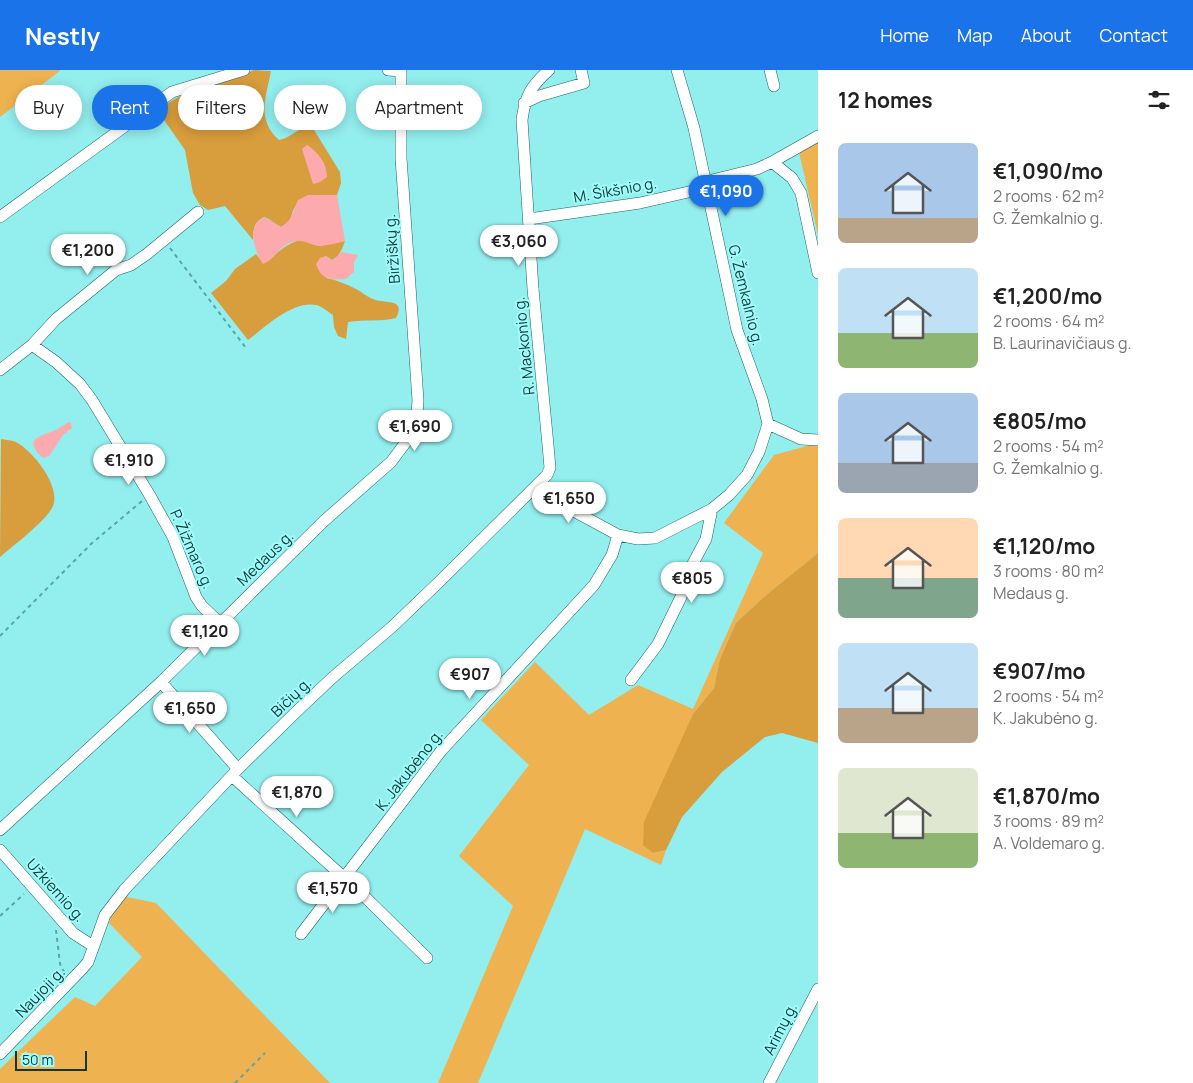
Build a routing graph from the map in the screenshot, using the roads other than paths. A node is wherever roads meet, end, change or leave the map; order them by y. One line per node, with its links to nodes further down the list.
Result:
1 (244, 70): 14 (street)
2 (388, 70): 3 (street)
3 (401, 70): 20 (street, Biržiškų g.)
4 (550, 70): 9 (street, R. Mackonio g.)
5 (581, 70): 9 (street)
6 (677, 70): 12 (street, G. Žemkalnio g.)
7 (770, 70): 8 (street)
8 (774, 86)
9 (524, 103): 15 (street, R. Mackonio g.)
10 (818, 136): 11 (street, M. Šikšnio g.)
11 (772, 162): 12 (street, M. Šikšnio g.); 16 (street)
12 (705, 185): 15 (street, M. Šikšnio g.); 19 (street, G. Žemkalnio g.)
13 (198, 212): 17 (street)
14 (0, 217)
15 (529, 219): 22 (street, R. Mackonio g.)
16 (818, 273)
17 (32, 345): 18 (street); 25 (street, P. Žižmaro g.)
18 (0, 370)
19 (768, 424): 21 (street); 23 (street)
20 (413, 426): 25 (street, Medaus g.)
21 (818, 440)
22 (533, 489): 24 (street); 28 (street, Bičių g.)
23 (712, 509): 24 (street); 26 (street)
24 (618, 535): 31 (street, K. Jakubėno g.)
25 (220, 623): 27 (street, Medaus g.)
26 (631, 680)
27 (162, 682): 28 (street); 29 (street, Medaus g.)
28 (236, 773): 31 (street); 33 (street, Bičių g.)
29 (0, 830)
30 (0, 850): 33 (street, Užkiemio g.)
31 (344, 878): 32 (street, K. Jakubėno g.); 34 (street)
32 (301, 934)
33 (93, 946): 36 (street, Naujoji g.)
34 (427, 958)
35 (818, 989): 37 (street, Arimų g.)
36 (0, 1054)
37 (769, 1083)

